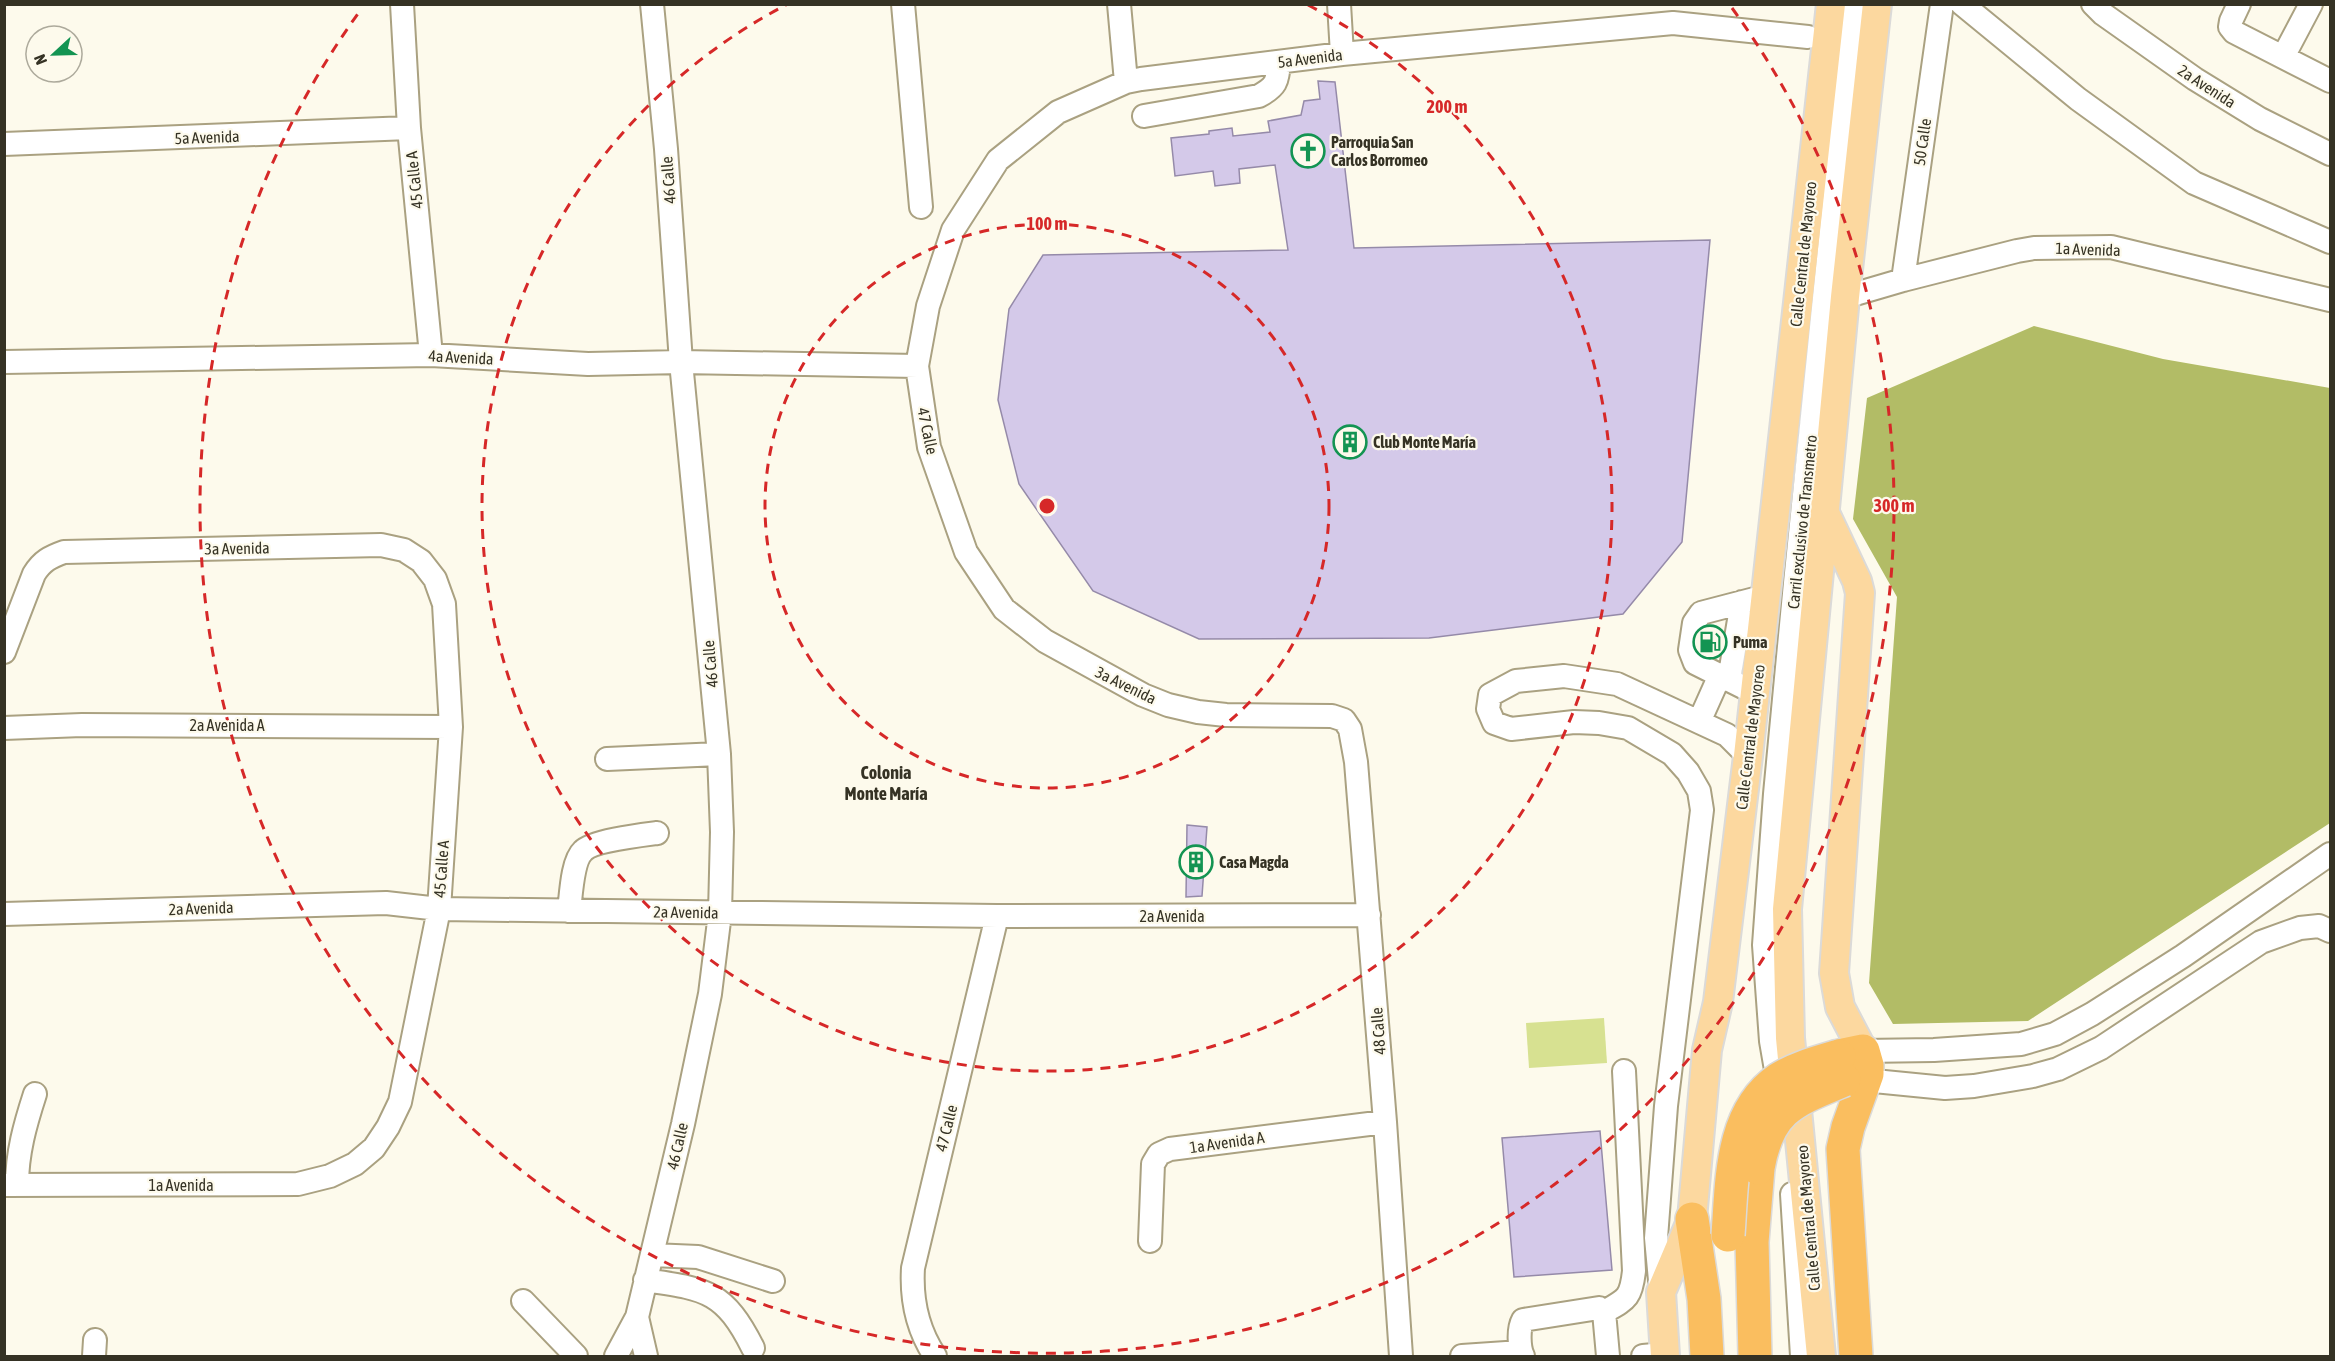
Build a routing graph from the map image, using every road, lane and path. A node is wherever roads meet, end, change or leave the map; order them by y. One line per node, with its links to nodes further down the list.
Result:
1 (402, 4): 21 (street, 45 Calle A)
2 (652, 4): 32 (street, 46 Calle)
3 (903, 4): 24 (street)
4 (1119, 4): 19 (street)
5 (1339, 4): 15 (street)
6 (1831, 4): 37 (main road, Calle Central de Mayoreo)
7 (1854, 4): 85 (street, Carril exclusivo de Transmetro)
8 (1877, 4): 27 (main road, Calle Central de Mayoreo)
9 (1942, 4): 26 (street, 50 Calle)
10 (1962, 4): 25 (street)
11 (2092, 4): 23 (street, 2a Avenida)
12 (2239, 4): 16 (street)
13 (2312, 4): 16 (street)
14 (1808, 37): 15 (street, 5a Avenida)
15 (1342, 54): 17 (street, 5a Avenida)
16 (2283, 57): 18 (street)
17 (1279, 62): 19 (street, 5a Avenida); 20 (street)
18 (2331, 81)
19 (1126, 82): 29 (street, 5a Avenida)
20 (1144, 116)
21 (409, 128): 22 (street, 5a Avenida); 30 (street, 45 Calle A)
22 (4, 144)
23 (2331, 154)
24 (921, 207)
25 (2331, 242)
26 (1903, 280): 27 (street, 1a Avenida); 28 (street, 1a Avenida)
27 (1845, 297): 34 (main road, Calle Central de Mayoreo)
28 (2331, 300)
29 (928, 306): 33 (street, 47 Calle)
30 (431, 355): 31 (street, 4a Avenida); 32 (street, 4a Avenida)
31 (4, 362)
32 (681, 363): 33 (street, 4a Avenida); 45 (street, 46 Calle)
33 (917, 366): 35 (street, 47 Calle)
34 (1825, 512): 57 (main road); 86 (main road, Calle Central de Mayoreo)
35 (966, 552): 41 (street, 3a Avenida)
36 (421, 561): 38 (street, 3a Avenida); 43 (street, 45 Calle A)
37 (1754, 599): 39 (street); 39 (street); 40 (main road, Calle Central de Mayoreo)
38 (4, 652)
39 (1725, 678): 40 (street); 42 (street)
40 (1755, 693): 46 (main road, Calle Central de Mayoreo)
41 (1332, 716): 54 (street, 48 Calle)
42 (1699, 722): 46 (street); 68 (street)
43 (450, 727): 44 (street, 2a Avenida A); 50 (street, 45 Calle A)
44 (4, 728)
45 (719, 754): 47 (street); 52 (street, 46 Calle)
46 (1748, 756): 63 (main road, Calle Central de Mayoreo)
47 (607, 759)
48 (657, 833): 51 (street)
49 (2331, 854): 57 (street)
50 (439, 909): 51 (street, 2a Avenida); 53 (street, 2a Avenida); 61 (street, 45 Calle A)
51 (569, 911): 52 (street, 2a Avenida)
52 (720, 913): 55 (street, 2a Avenida); 65 (street, 46 Calle)
53 (4, 914)
54 (1368, 915): 55 (street, 2a Avenida); 60 (street, 48 Calle)
55 (997, 916): 74 (street, 47 Calle)
56 (2327, 929): 57 (street)
57 (1852, 1067): 69 (highway, bridge); 84 (highway, bridge); 87 (highway)
58 (1624, 1071): 71 (street)
59 (35, 1094): 62 (street)
60 (1385, 1122): 64 (street, 1a Avenida A); 79 (street, 48 Calle)
61 (355, 1164): 62 (street, 1a Avenida)
62 (11, 1185)
63 (1692, 1219): 68 (main road, Calle Central de Mayoreo); 69 (highway)
64 (1150, 1241)
65 (652, 1255): 66 (street, 46 Calle); 67 (street)
66 (645, 1280): 72 (street, 46 Calle); 73 (street)
67 (773, 1281)
68 (1661, 1292): 82 (main road, Calle Central de Mayoreo)
69 (1704, 1299): 83 (highway)
70 (523, 1301): 76 (street)
71 (1604, 1312): 75 (street); 81 (street)
72 (637, 1317): 77 (street, 46 Calle); 78 (street, 46 Calle)
73 (753, 1348)
74 (930, 1348)
75 (1522, 1354): 80 (street)
76 (576, 1356)
77 (616, 1356)
78 (646, 1356)
79 (1401, 1356)
80 (1462, 1356)
81 (1608, 1356)
82 (1658, 1356)
83 (1707, 1356)
84 (1755, 1356)
85 (1802, 1356)
86 (1821, 1356)
87 (1856, 1356)

